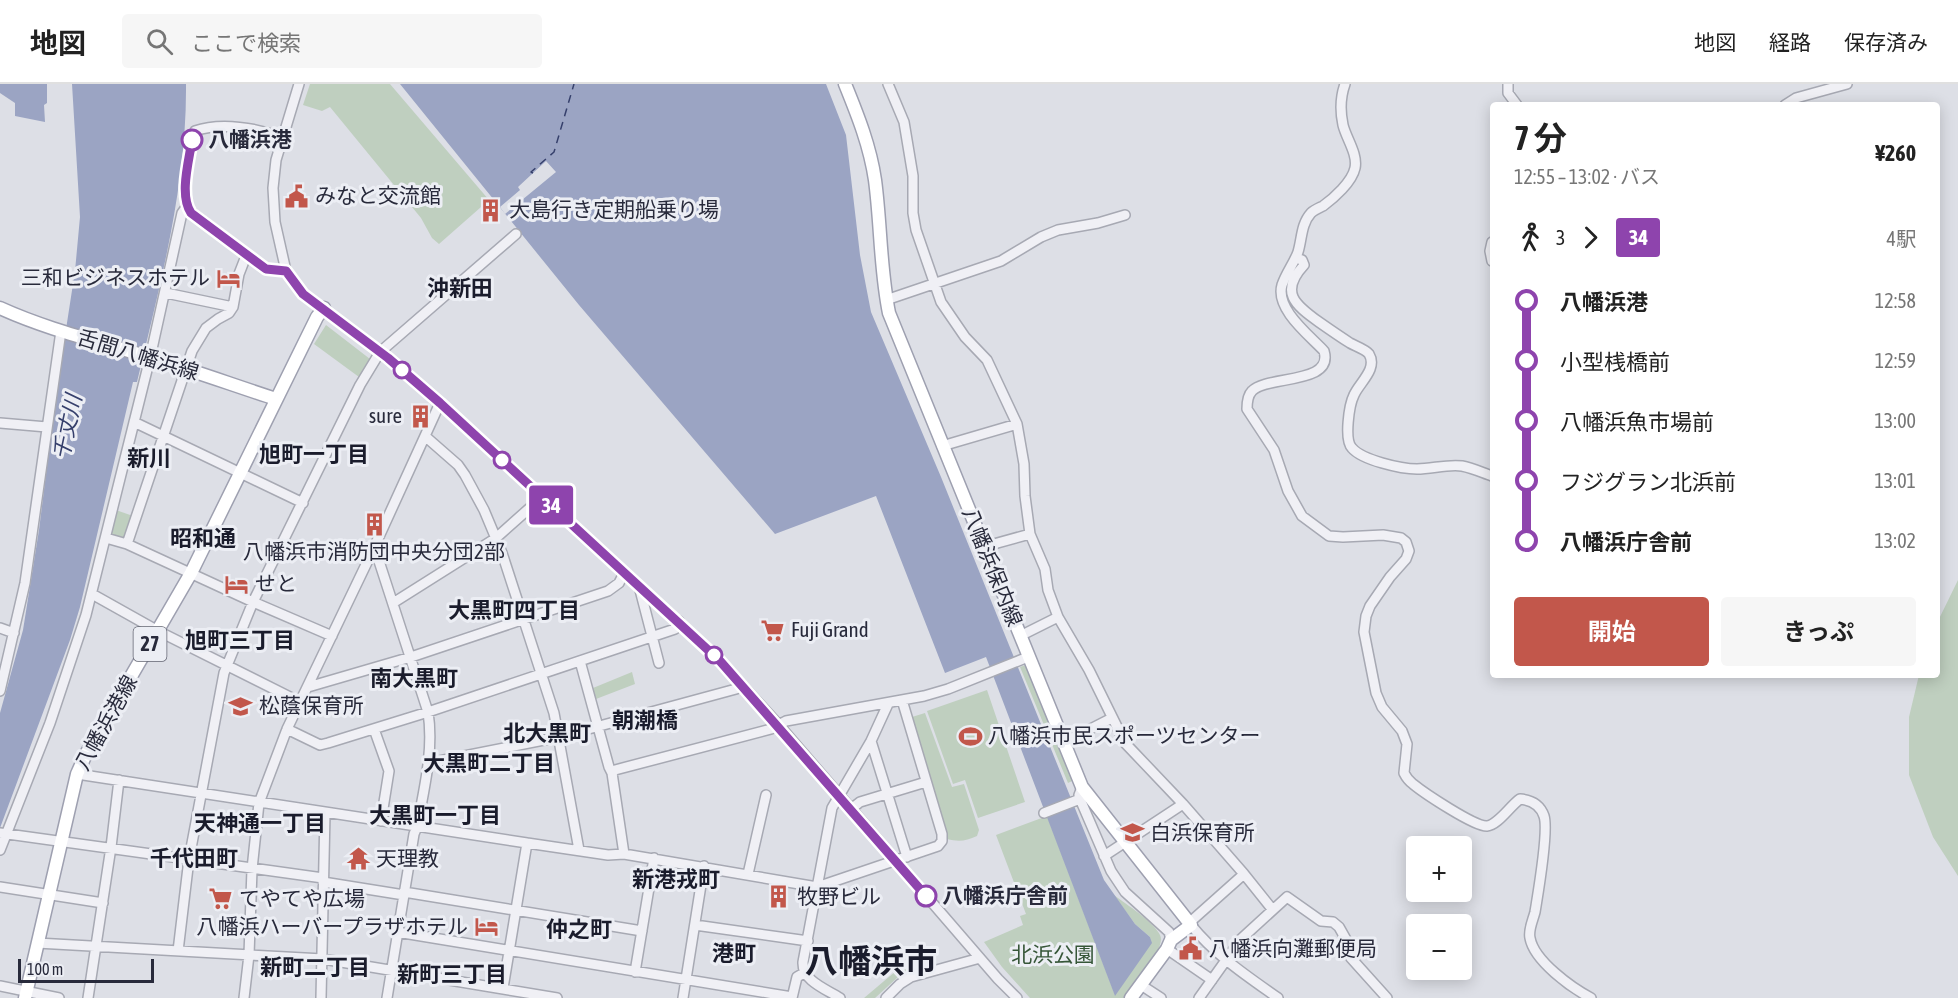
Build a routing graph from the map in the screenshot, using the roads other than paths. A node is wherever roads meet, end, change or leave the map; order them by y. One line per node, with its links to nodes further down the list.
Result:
1 (299, 84): 9 (street)
2 (845, 84): 18 (main road, 八幡浜保内線)
3 (888, 84): 16 (street)
4 (1345, 84): 14 (street)
5 (1508, 84): 7 (street)
6 (1847, 84): 8 (street)
7 (1515, 102)
8 (1790, 102)
9 (283, 138): 10 (street); 15 (street)
10 (187, 206): 13 (street); 17 (street)
11 (1125, 215): 16 (street)
12 (516, 234): 23 (street)
13 (246, 256): 15 (street); 20 (street)
14 (1296, 258): 36 (street); 163 (street)
15 (286, 271): 21 (street)
16 (934, 283): 18 (street); 30 (street)
17 (166, 293): 20 (street); 24 (street)
18 (886, 300): 34 (main road, 八幡浜保内線)
19 (0, 308): 22 (main road, 舌間八幡浜線)
20 (232, 308): 25 (street)
21 (324, 309): 23 (street); 26 (main road, 八幡浜港線 / 27)
22 (63, 332): 24 (main road, 舌間八幡浜線); 31 (street)
23 (380, 352): 27 (street); 38 (street)
24 (148, 357): 25 (main road, 舌間八幡浜線); 28 (street)
25 (186, 369): 26 (main road, 舌間八幡浜線); 32 (street)
26 (276, 399): 35 (main road, 八幡浜港線 / 27)
27 (440, 403): 33 (street); 37 (street)
28 (134, 422): 32 (street); 40 (street)
29 (0, 423): 31 (street)
30 (1017, 424): 34 (street); 39 (street)
31 (47, 427): 56 (street)
32 (164, 437): 35 (street); 42 (street)
33 (426, 437): 41 (street); 44 (street)
34 (942, 446): 43 (main road, 八幡浜保内線)
35 (241, 473): 38 (street); 45 (main road, 八幡浜港線 / 27)
36 (1490, 475)
37 (542, 497): 41 (street); 46 (street)
38 (303, 503): 49 (street)
39 (1030, 534): 43 (street); 51 (street)
40 (106, 538): 42 (street); 48 (street)
41 (496, 538): 50 (street); 52 (street)
42 (127, 544): 45 (street)
43 (983, 547): 58 (main road, 八幡浜保内線)
44 (372, 552): 50 (street); 57 (street)
45 (191, 573): 49 (street); 55 (main road, 八幡浜港線 / 27)
46 (624, 573): 47 (street); 52 (street)
47 (639, 586): 53 (street); 59 (street)
48 (92, 594): 55 (street); 98 (street)
49 (253, 602): 57 (street); 64 (street)
50 (393, 603): 60 (street)
51 (1058, 617): 58 (street); 73 (street)
52 (523, 620): 60 (street); 65 (street)
53 (679, 621): 59 (street); 66 (street)
54 (0, 628): 56 (street)
55 (158, 631): 64 (street); 83 (main road, 八幡浜港線 / 27)
56 (14, 633): 68 (street)
57 (333, 636): 67 (street)
58 (1020, 636): 61 (main road, 八幡浜保内線)
59 (652, 637): 62 (street); 63 (street)
60 (411, 657): 67 (street); 72 (street)
61 (1023, 659): 69 (street); 80 (main road, 八幡浜保内線)
62 (580, 661): 65 (street); 75 (street)
63 (659, 663)
64 (226, 666): 70 (street); 86 (street)
65 (541, 675): 72 (street); 78 (street)
66 (742, 685): 74 (street); 75 (street)
67 (308, 687): 70 (street)
68 (0, 691)
69 (902, 700): 71 (street); 85 (street)
70 (300, 702): 76 (street)
71 (888, 704): 74 (street); 79 (street)
72 (428, 712): 77 (street); 81 (street)
73 (1112, 718): 80 (street); 92 (street)
74 (778, 724): 82 (street); 89 (street)
75 (598, 726): 78 (street); 82 (street)
76 (287, 729): 77 (street); 91 (street)
77 (374, 729): 96 (street)
78 (560, 737): 81 (street); 104 (street)
79 (871, 741): 87 (street); 89 (street)
80 (1063, 743): 90 (main road, 八幡浜保内線)
81 (429, 762): 97 (street)
82 (612, 773): 105 (street)
83 (77, 774): 84 (street); 100 (main road, 八幡浜港線 / 27)
84 (119, 780): 86 (street); 102 (street)
85 (926, 782): 87 (street); 107 (street)
86 (200, 794): 91 (street); 109 (street)
87 (886, 794): 93 (street); 107 (street)
88 (766, 795): 113 (street)
89 (839, 796): 93 (street); 117 (street)
90 (1078, 796): 95 (street); 99 (main road, 八幡浜保内線); 106 (street)
91 (259, 803): 94 (street); 112 (street)
92 (1183, 804): 99 (street); 114 (street)
93 (851, 808): 110 (street)
94 (325, 813): 96 (street); 115 (street)
95 (1044, 813)
96 (381, 821): 97 (street)
97 (417, 826): 101 (street); 118 (street)
98 (2, 834): 100 (street); 103 (street)
99 (1124, 841): 106 (street); 123 (main road, 八幡浜保内線)
100 (61, 842): 102 (street); 119 (main road, 八幡浜港線 / 27)
101 (527, 843): 104 (street); 122 (street)
102 (111, 847): 109 (street); 120 (street)
103 (0, 850)
104 (579, 850): 105 (street)
105 (624, 854): 108 (street)
106 (1104, 856): 129 (street)
107 (907, 857): 110 (street)
108 (654, 858): 111 (street); 125 (street)
109 (189, 859): 112 (street); 131 (street)
110 (896, 861): 117 (street); 134 (street)
111 (704, 866): 113 (street); 124 (street)
112 (252, 869): 115 (street); 133 (street)
113 (748, 874): 117 (street)
114 (1244, 874): 121 (street); 123 (street)
115 (323, 880): 118 (street); 135 (street)
116 (0, 887): 119 (street)
117 (817, 887): 127 (street)
118 (404, 894): 122 (street); 126 (street)
119 (48, 895): 120 (street); 128 (main road, 八幡浜港線 / 27)
120 (103, 903): 130 (street)
121 (1272, 909): 136 (street); 162 (street)
122 (516, 910): 125 (street); 132 (street)
123 (1190, 924): 129 (main road); 136 (street)
124 (695, 925): 127 (street); 140 (street)
125 (642, 931): 138 (street)
126 (398, 932): 132 (street); 137 (street)
127 (808, 941): 139 (street)
128 (38, 943): 130 (street); 145 (main road, 八幡浜港線 / 27)
129 (1169, 944): 141 (street); 142 (main road)
130 (96, 946): 131 (street); 147 (street)
131 (178, 951): 133 (street)
132 (509, 951): 138 (street); 144 (street)
133 (249, 955): 135 (street); 148 (street)
134 (980, 958): 156 (street); 157 (street)
135 (322, 959): 137 (street); 149 (street)
136 (1226, 960): 141 (street); 161 (street)
137 (392, 970): 144 (street); 150 (street)
138 (635, 972): 140 (street)
139 (804, 973): 154 (street); 155 (street)
140 (686, 979): 153 (street); 154 (street)
141 (1212, 980): 160 (street)
142 (1141, 985): 158 (main road); 159 (street)
143 (0, 986): 145 (street)
144 (501, 988): 151 (street); 152 (street)
145 (25, 995): 146 (street)
146 (59, 998)
147 (88, 998)
148 (244, 998)
149 (321, 998)
150 (387, 998)
151 (497, 998)
152 (557, 998)
153 (683, 998)
154 (792, 998)
155 (840, 998)
156 (886, 998)
157 (1017, 998)
158 (1131, 998)
159 (1161, 998)
160 (1199, 998)
161 (1278, 998)
162 (1387, 998)
163 (1592, 998)

